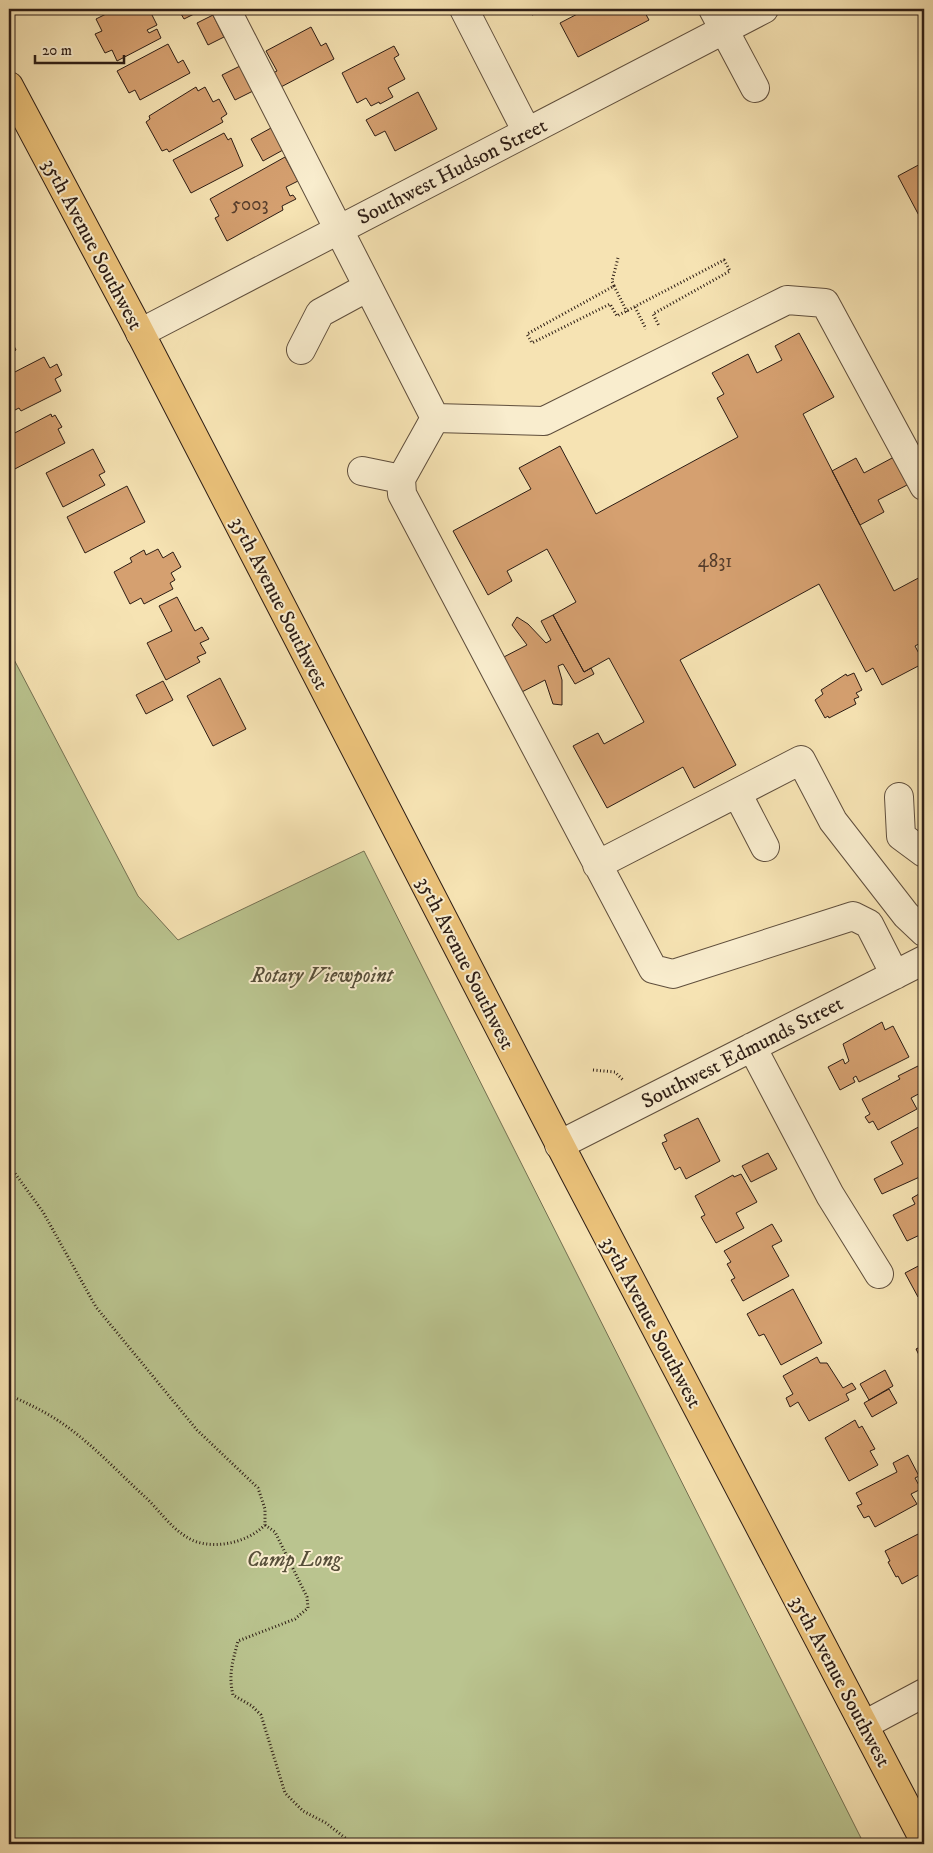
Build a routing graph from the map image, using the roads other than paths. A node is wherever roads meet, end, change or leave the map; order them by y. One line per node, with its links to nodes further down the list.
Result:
1 (226, 9): 8 (street)
2 (464, 9): 7 (street)
3 (764, 9): 4 (street, Southwest Hudson Street)
4 (718, 19): 6 (street); 7 (street, Southwest Hudson Street)
5 (9, 86): 10 (main road, 35th Avenue Southwest)
6 (755, 88)
7 (527, 132): 8 (street, Southwest Hudson Street)
8 (338, 230): 9 (street); 10 (street, Southwest Hudson Street)
9 (368, 287): 11 (street); 12 (street)
10 (140, 334): 25 (main road, 35th Avenue Southwest)
11 (301, 350)
12 (435, 418): 14 (street); 15 (street)
13 (362, 471): 14 (street)
14 (401, 479): 20 (street)
15 (924, 486)
16 (737, 793): 18 (street); 20 (street); 21 (street)
17 (899, 797): 19 (street)
18 (765, 847)
19 (924, 853)
20 (598, 865): 23 (street)
21 (924, 932)
22 (924, 960): 23 (street, Southwest Edmunds Street)
23 (895, 975): 24 (street, Southwest Edmunds Street)
24 (752, 1047): 25 (street, Southwest Edmunds Street); 26 (street)
25 (559, 1145): 28 (main road, 35th Avenue Southwest)
26 (879, 1274)
27 (924, 1693): 28 (street)
28 (864, 1725): 29 (main road, 35th Avenue Southwest)
29 (924, 1840)

